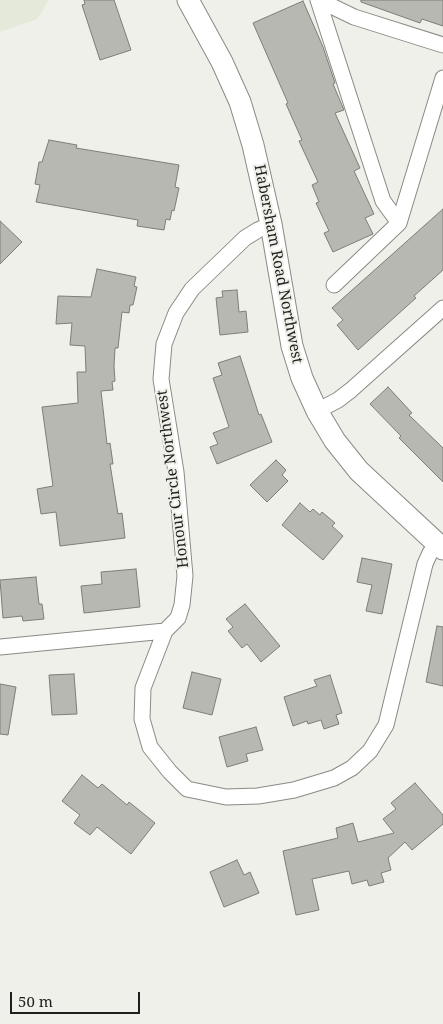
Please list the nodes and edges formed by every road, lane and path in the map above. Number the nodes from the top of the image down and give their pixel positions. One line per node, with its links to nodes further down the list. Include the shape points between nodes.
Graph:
1 (188, 0): 6 (street, Habersham Road Northwest, via 240,102)
2 (318, 0): 3 (street, via 354,18); 5 (street, via 383,201)
3 (443, 45)
4 (443, 78): 5 (street)
5 (399, 223): 7 (street)
6 (271, 224): 9 (street, Habersham Road Northwest, via 292,346); 11 (street, Honour Circle Northwest, via 246,238 192,289 176,313 164,344 162,379 176,472 185,576 178,618)
7 (334, 284)
8 (443, 308): 9 (street, via 351,390)
9 (316, 411): 10 (street, Habersham Road Northwest, via 359,471)
10 (440, 547): 11 (street, Honour Circle Northwest, via 430,553 425,564 386,725 370,751 352,768 334,778 258,796 226,798 187,789 150,747 142,719 144,688)
11 (166, 631): 12 (street)
12 (0, 647)

